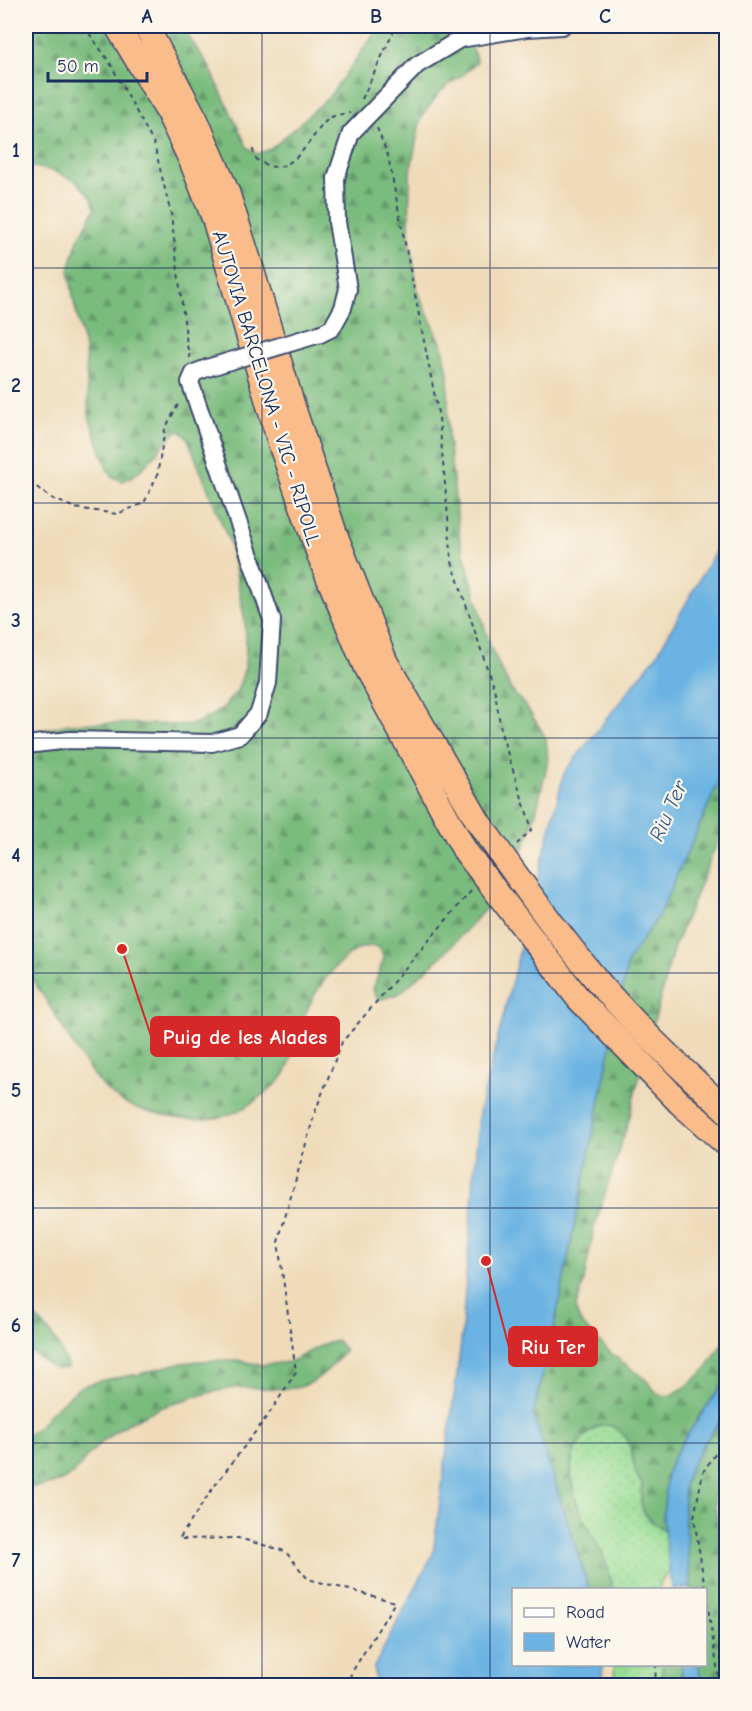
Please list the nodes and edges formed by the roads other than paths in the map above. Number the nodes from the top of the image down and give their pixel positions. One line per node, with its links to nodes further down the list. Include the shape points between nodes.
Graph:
1 (117, 26): 6 (highway, AUTOVIA BARCELONA - VIC - RIPOLL, bridge, via 166,108 214,218 280,443 360,655 465,851 578,998 680,1103)
2 (146, 26): 5 (highway, AUTOVIA BARCELONA - VIC - RIPOLL, bridge, via 196,120 227,192 335,534 385,661 479,823 538,906 653,1041)
3 (562, 26): 4 (street, bridge, via 460,39 417,64 351,133 336,178 337,222 348,289 333,328 197,374 272,620 268,683 259,713 240,735 212,743 70,740)
4 (26, 745)
5 (726, 1110)
6 (726, 1144)

